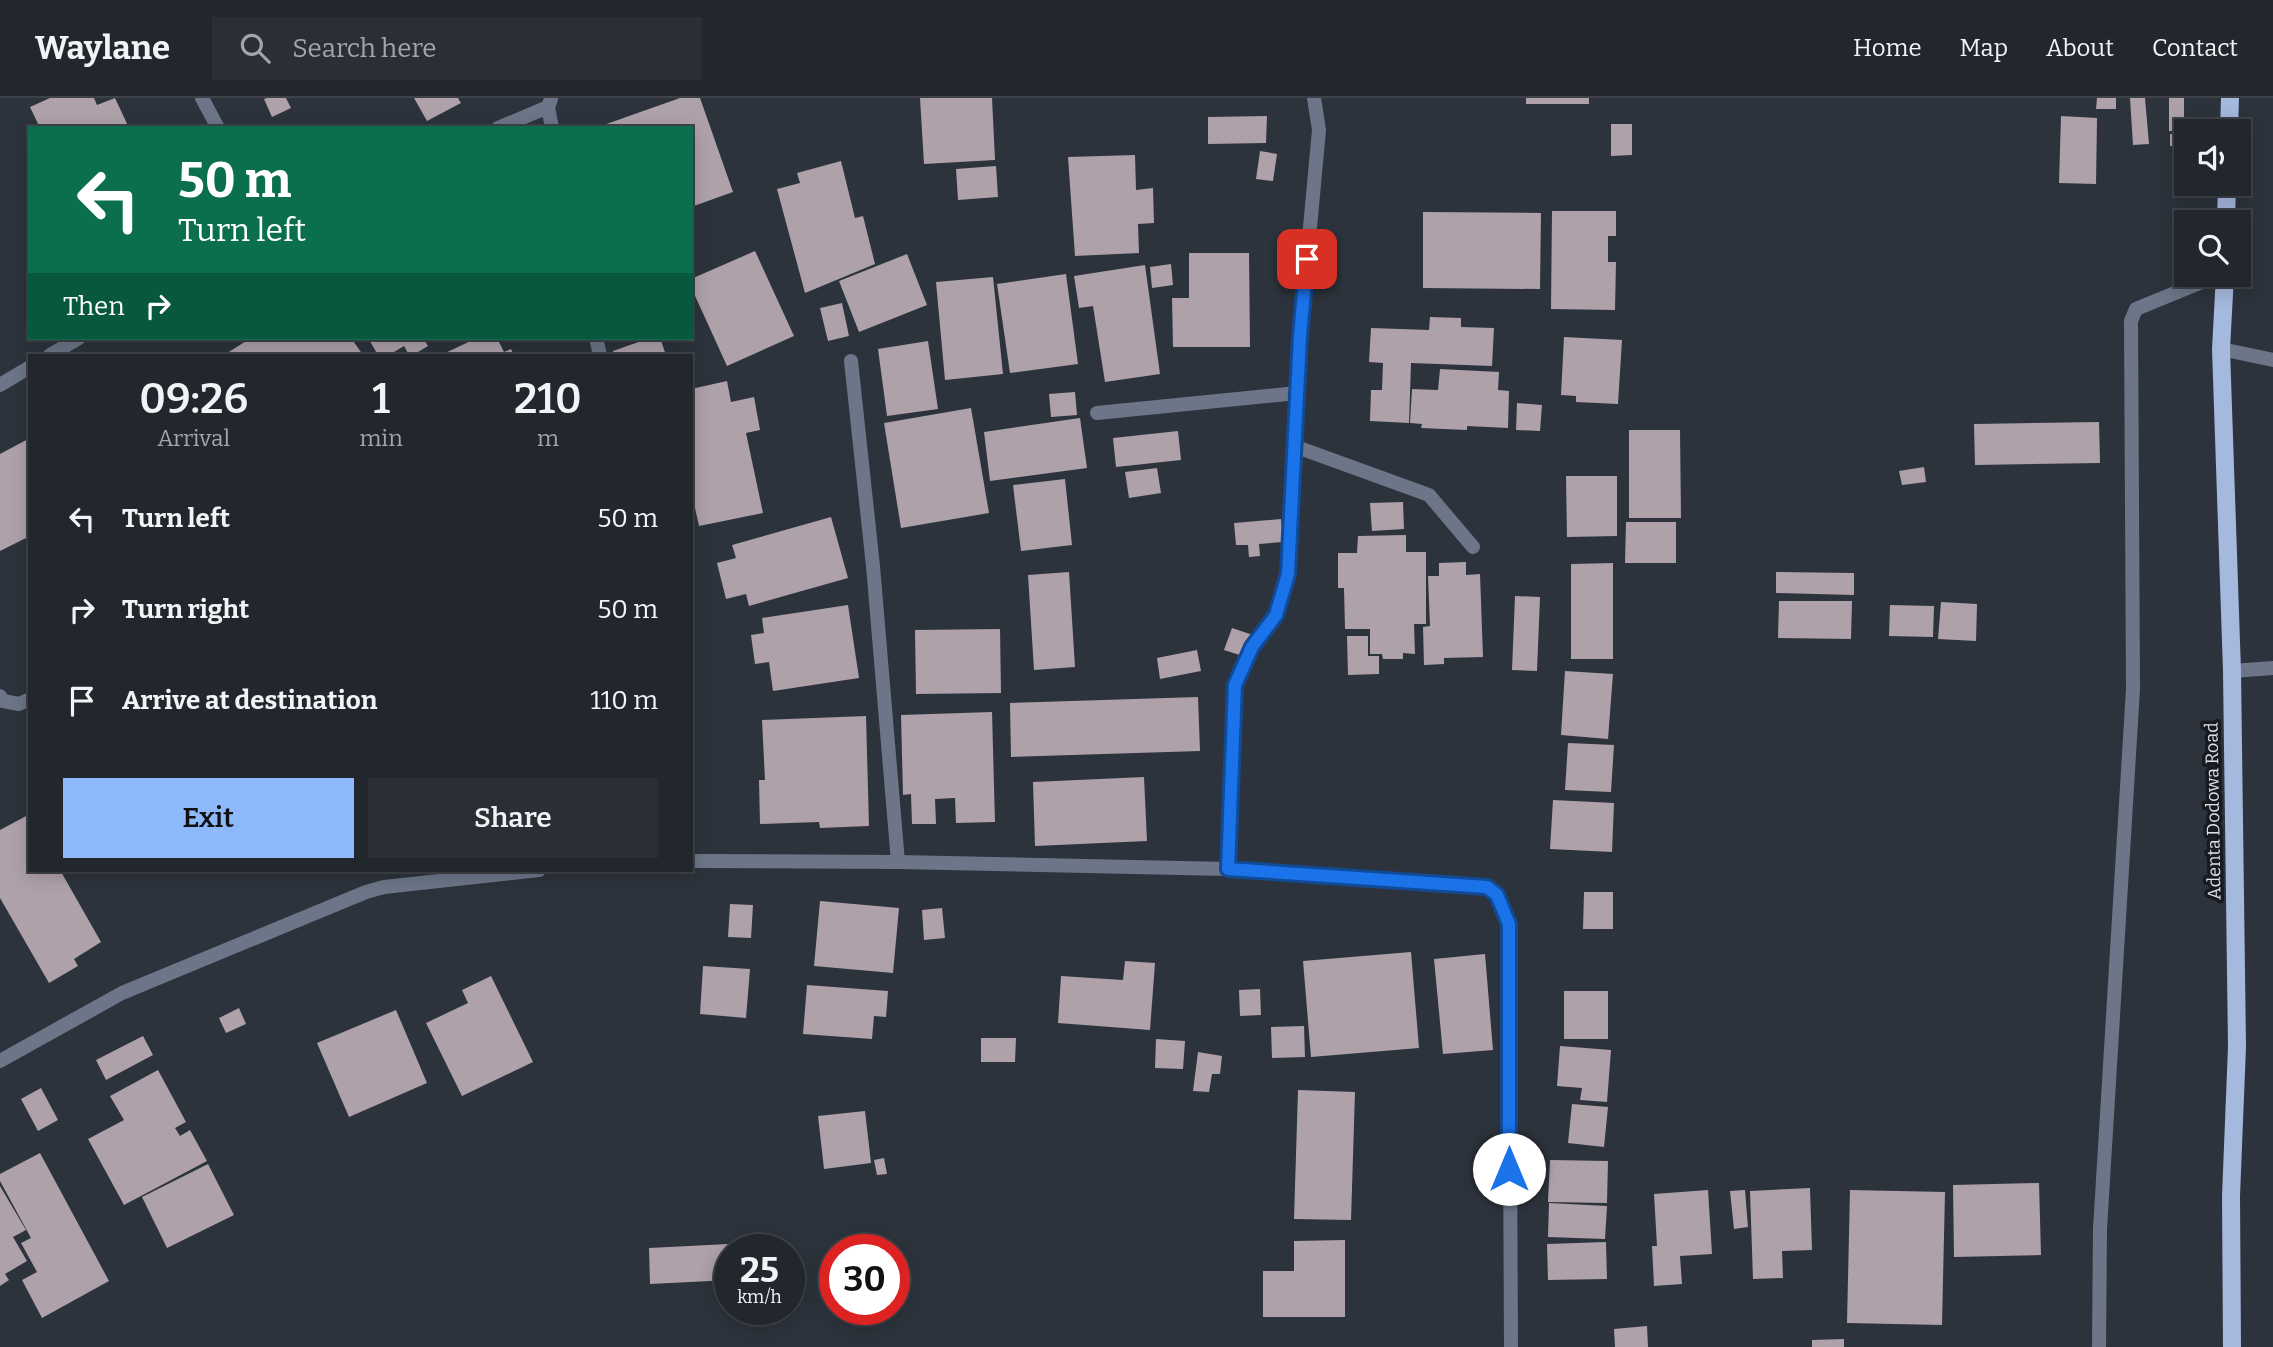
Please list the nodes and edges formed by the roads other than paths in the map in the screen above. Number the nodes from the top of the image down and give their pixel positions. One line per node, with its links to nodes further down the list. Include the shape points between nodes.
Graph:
1 (202, 98): 6 (street)
2 (1314, 98): 18 (street, via 1319,130)
3 (2230, 98): 5 (main road)
4 (550, 102): 7 (street); 8 (street)
5 (2229, 119)
6 (217, 126)
7 (502, 126)
8 (552, 126)
9 (2190, 287): 32 (street, via 2136,309 2131,321 2133,689 2100,1229)
10 (2224, 287): 12 (main road, Adenta Dodowa Road)
11 (76, 340): 13 (street)
12 (2221, 349): 14 (street); 23 (main road, Adenta Dodowa Road)
13 (52, 354)
14 (2273, 360)
15 (851, 361): 27 (street)
16 (28, 368): 17 (street)
17 (0, 385)
18 (1297, 394): 19 (street); 20 (street)
19 (1097, 414)
20 (1294, 446): 21 (street, via 1429,495); 28 (street, via 1288,574 1276,615 1252,647 1235,685)
21 (1473, 547)
22 (2273, 668): 23 (street)
23 (2232, 671): 33 (main road, Adenta Dodowa Road, via 2237,1048 2231,1196)
24 (0, 696): 25 (street, via 19,704)
25 (28, 700)
26 (693, 861): 27 (street)
27 (898, 862): 28 (street)
28 (1228, 869): 31 (street, via 1487,887 1497,895 1509,924)
29 (521, 872): 30 (street, via 366,892 122,993)
30 (0, 1060)
31 (1511, 1347)
32 (2099, 1347)
33 (2232, 1347)

